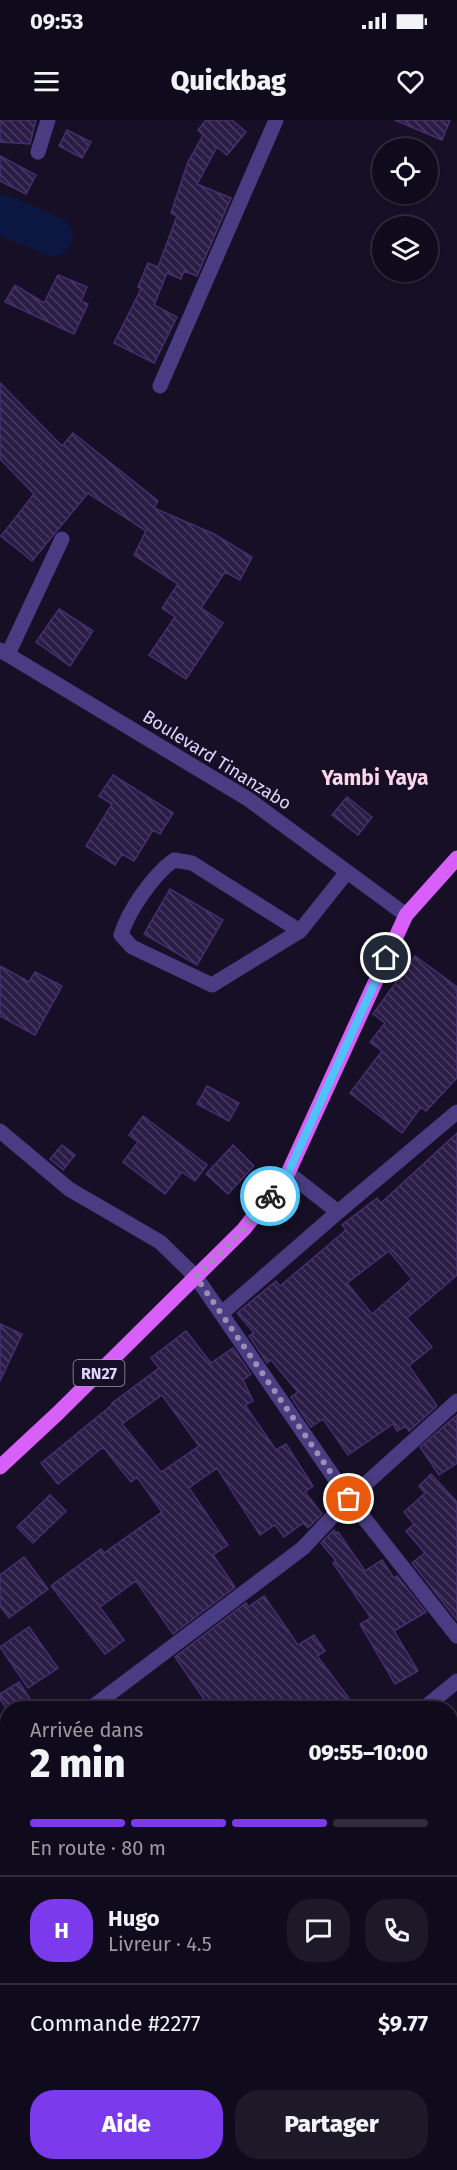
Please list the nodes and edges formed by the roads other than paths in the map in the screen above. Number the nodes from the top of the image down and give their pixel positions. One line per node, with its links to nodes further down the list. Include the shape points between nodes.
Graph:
1 (48, 120): 3 (street)
2 (276, 120): 4 (street)
3 (38, 152)
4 (160, 386)
5 (62, 539): 6 (street)
6 (4, 652): 8 (street, Boulevard Tinanzabo, via 248,798)
7 (457, 858): 9 (main road, RN27)
8 (347, 872): 9 (street, Boulevard Tinanzabo); 10 (street)
9 (406, 915): 13 (main road, RN27)
10 (300, 931): 10 (street, via 212,986 132,947 121,935 125,922 161,869 174,860 192,863)
11 (457, 1112): 14 (street)
12 (0, 1131): 15 (street, via 69,1189 160,1242)
13 (288, 1173): 14 (street); 15 (main road, RN27, via 244,1229)
14 (338, 1212): 16 (street)
15 (196, 1277): 16 (street); 18 (main road, RN27)
16 (222, 1313): 19 (street)
17 (457, 1401): 19 (street)
18 (0, 1467)
19 (349, 1499): 20 (street); 22 (street, via 303,1548)
20 (457, 1636)
21 (457, 1681): 23 (street)
22 (100, 1701)
23 (433, 1701)

